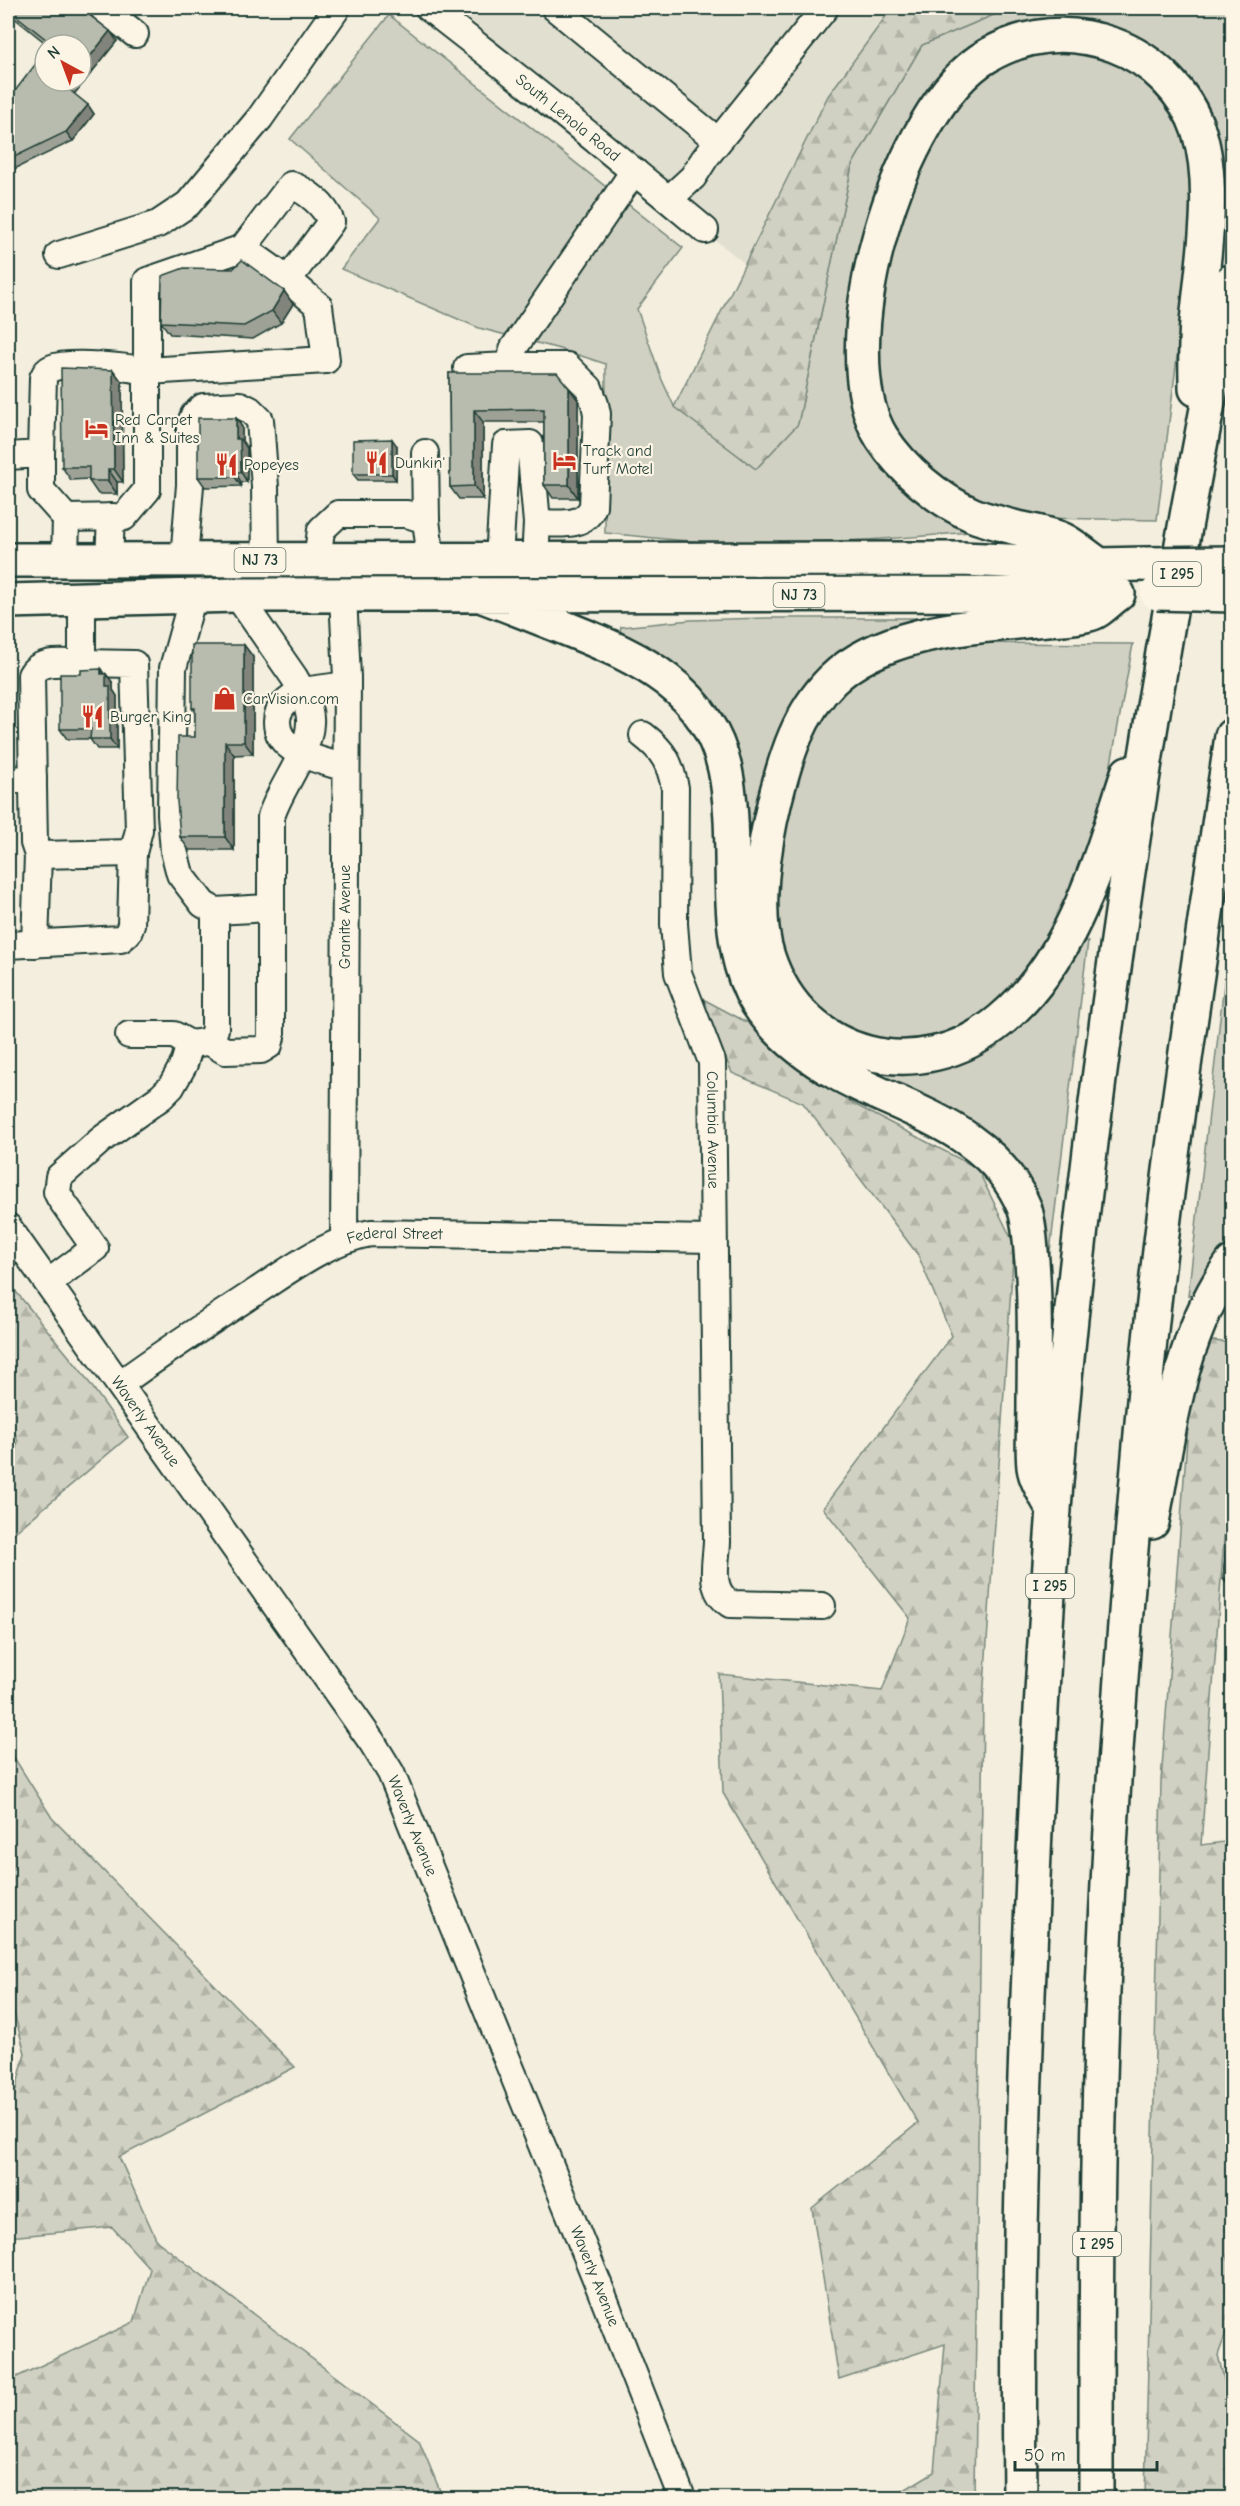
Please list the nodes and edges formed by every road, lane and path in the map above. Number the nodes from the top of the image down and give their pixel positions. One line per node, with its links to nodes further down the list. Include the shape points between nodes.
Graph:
1 (103, 8): 6 (street)
2 (337, 8): 12 (street, via 260,118 188,204 158,224)
3 (429, 8): 8 (street, South Lenola Road)
4 (555, 8): 7 (street)
5 (825, 8): 7 (street)
6 (135, 34)
7 (718, 141): 9 (street, via 693,177)
8 (634, 171): 9 (street, South Lenola Road); 15 (street, via 513,349)
9 (669, 199): 10 (street, South Lenola Road)
10 (705, 230)
11 (243, 248): 13 (street); 13 (street, via 291,185 300,188 327,211 331,222); 17 (street, via 147,281)
12 (59, 255)
13 (288, 280): 17 (street, via 319,306 326,360)
14 (1233, 281): 21 (highway, I 295)
15 (510, 366): 16 (street); 25 (street, via 567,366 589,388 595,404 593,506 586,518 575,522)
16 (467, 368)
17 (147, 371): 19 (street, via 120,366 58,367 45,372); 22 (street, via 147,490 124,516)
18 (425, 453): 24 (street)
19 (41, 454): 20 (street); 23 (street, via 41,490)
20 (8, 456)
21 (1196, 467): 36 (highway, via 1197,328 1207,209 1199,132 1181,98 1159,72 1128,50 1092,37 1056,33 1019,41 985,57 959,80 929,121 896,188 876,249 868,291 862,370 866,394 882,437 904,466 936,494 973,515 1063,540); 47 (highway, I 295)
22 (111, 517): 23 (street); 30 (street)
23 (66, 518): 29 (street)
24 (426, 520): 33 (street); 34 (street, via 407,514 338,514 321,530)
25 (537, 523): 26 (street, via 530,444 506,445); 27 (street)
26 (499, 559): 27 (highway, NJ 73); 33 (highway, NJ 73)
27 (535, 559): 36 (highway, NJ 73, via 961,559)
28 (8, 560): 29 (highway, NJ 73)
29 (65, 560): 30 (highway, NJ 73)
30 (109, 560): 31 (highway, NJ 73)
31 (184, 560): 32 (highway, NJ 73); 32 (street, via 190,425 203,407 240,405 260,420)
32 (266, 560): 34 (highway, NJ 73)
33 (431, 560): 34 (highway, NJ 73)
34 (317, 561)
35 (1233, 563): 37 (highway, NJ 73, bridge)
36 (1100, 565): 37 (highway, NJ 73)
37 (1151, 579): 39 (highway, NJ 73); 41 (highway, NJ 73, bridge)
38 (480, 594): 39 (highway, NJ 73); 43 (highway, NJ 73); 69 (highway, via 614,648 650,666 678,687 717,742 725,771 737,951 748,986 769,1020 799,1049 839,1074 954,1130 1007,1174 1026,1212 1034,1291 1034,1470)
39 (1118, 594): 47 (highway, via 1091,614 964,628 892,645 861,659 834,679 810,706 792,740 778,788 761,897 767,955 782,988 803,1016 846,1046 894,1058 928,1056 960,1047 1001,1020 1048,965 1086,895)
40 (237, 595): 42 (highway, NJ 73); 43 (highway, NJ 73); 49 (street)
41 (1233, 595)
42 (193, 596): 44 (highway, NJ 73); 58 (street, via 173,668 171,814 180,874 203,904)
43 (343, 596): 48 (street, Granite Avenue)
44 (82, 598): 45 (highway, NJ 73); 46 (street)
45 (8, 601)
46 (82, 663): 54 (street, via 43,664 34,669); 55 (street, via 134,664 139,830)
47 (1158, 680): 69 (highway, I 295, via 1110,997 1072,1315)
48 (347, 685): 49 (street); 53 (street, Granite Avenue)
49 (302, 691): 52 (street, via 282,706 277,717 279,737)
50 (643, 735): 65 (street, Columbia Avenue, via 659,747 667,760 675,788 674,924 678,973 712,1062)
51 (1233, 736): 71 (highway, I 295, via 1163,1225)
52 (301, 753): 53 (street); 57 (street, via 276,799 271,817)
53 (346, 768): 64 (street, Granite Avenue)
54 (20, 779): 56 (street)
55 (133, 853): 56 (street); 59 (street, via 132,925 124,936 113,941)
56 (38, 855): 59 (street)
57 (270, 908): 58 (street); 62 (street, via 269,1045 261,1050 225,1051)
58 (215, 911): 62 (street, via 215,1029)
59 (35, 944): 60 (street)
60 (8, 945)
61 (129, 1035): 62 (street, via 174,1035)
62 (200, 1043): 67 (street, via 166,1092 102,1139 59,1177 60,1198 95,1248)
63 (8, 1227): 67 (street, Waverly Avenue)
64 (344, 1239): 65 (street, Federal Street, via 371,1233); 68 (street, Federal Street, via 303,1261)
65 (712, 1239): 70 (street, Columbia Avenue, via 715,1581 720,1597 730,1604)
66 (1233, 1263): 71 (highway, via 1200,1320 1172,1413)
67 (48, 1283): 68 (street, Waverly Avenue)
68 (120, 1384): 72 (street, Waverly Avenue, via 391,1773)
69 (1054, 1512): 73 (highway, I 295, via 1027,2004 1019,2314)
70 (822, 1606)
71 (1119, 1701): 74 (highway, I 295, via 1101,2060)
72 (682, 2499)
73 (1020, 2499)
74 (1096, 2499)

